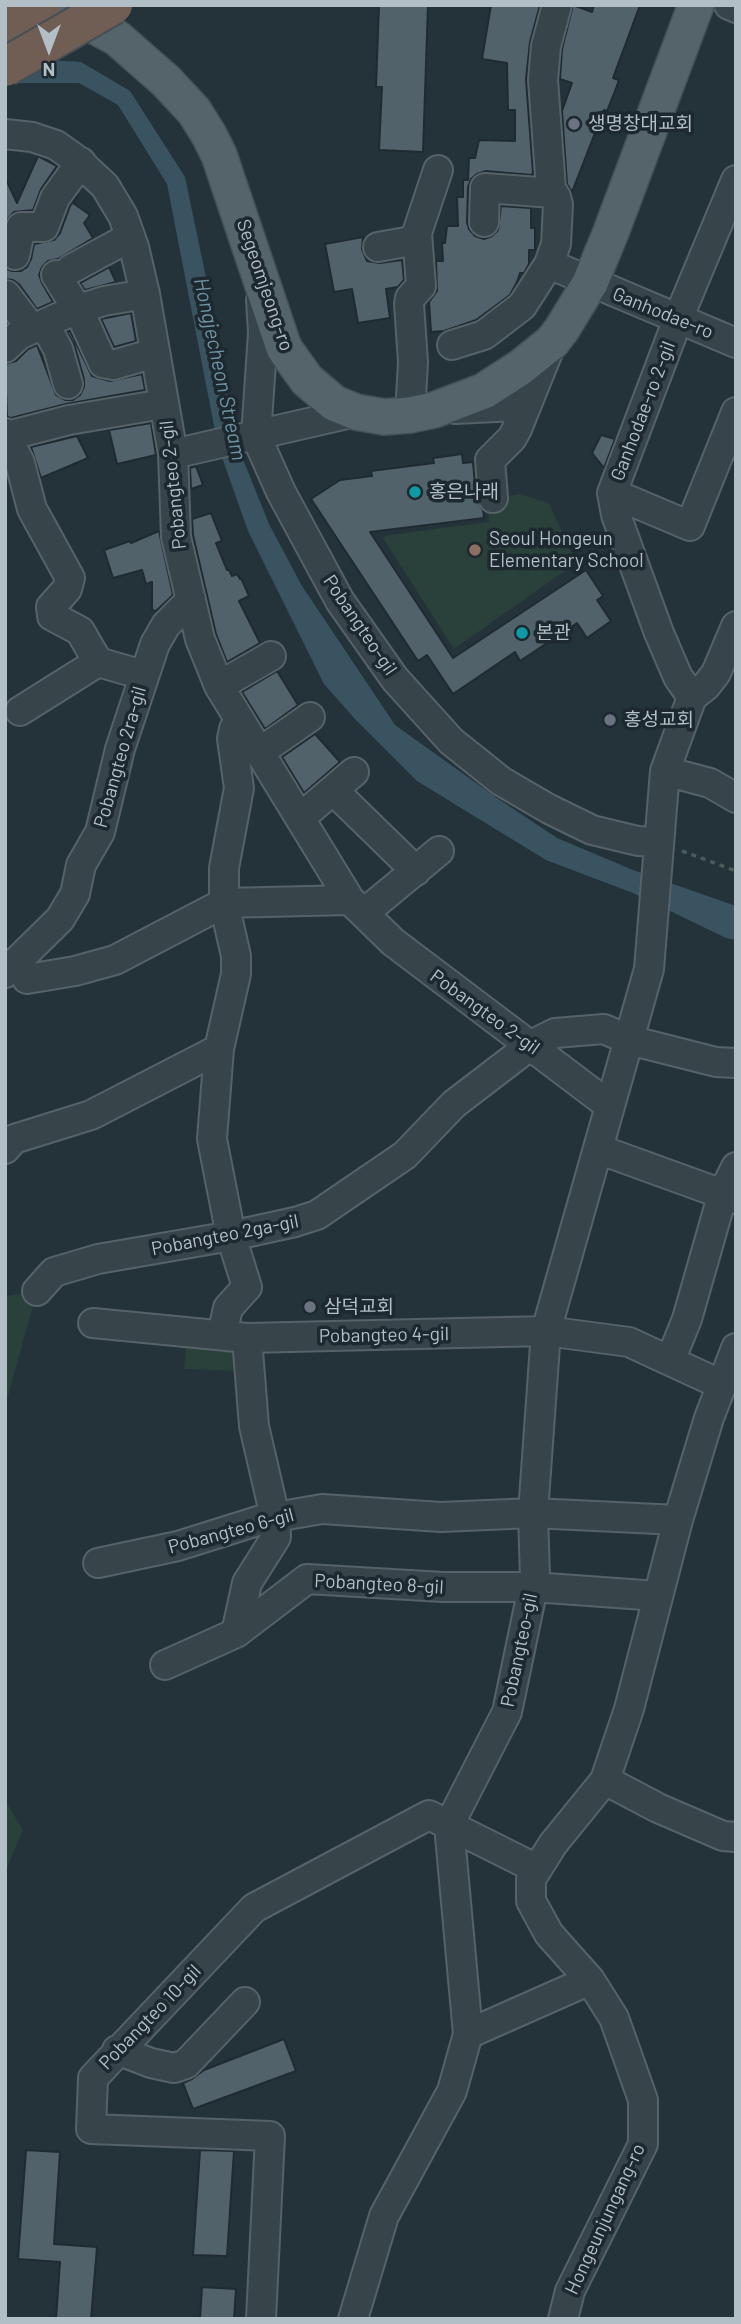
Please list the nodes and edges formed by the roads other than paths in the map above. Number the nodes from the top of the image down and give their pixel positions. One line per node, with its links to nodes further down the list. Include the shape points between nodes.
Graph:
1 (41, 5): 8 (highway)
2 (49, 5): 21 (main road, Segeomjeong-ro, via 117,38 194,111 219,155)
3 (113, 5): 9 (highway, bridge)
4 (557, 5): 14 (street, via 543,80)
5 (696, 5): 22 (main road, Segeomjeong-ro)
6 (729, 5): 7 (street)
7 (736, 8)
8 (5, 25)
9 (5, 67)
10 (5, 134): 11 (street, Pobangteo 2-gil, via 56,145)
11 (80, 162): 16 (street, Pobangteo 2-gil, via 105,186); 19 (street, via 55,198 44,227 21,227)
12 (438, 170): 17 (street)
13 (736, 180): 26 (street, Ganhodae-ro 2-gil)
14 (553, 193): 15 (street, via 485,188); 20 (street, via 557,228)
15 (484, 222)
16 (130, 237): 23 (street, Pobangteo 2-gil); 25 (street, via 64,272)
17 (417, 240): 18 (street); 37 (street, via 422,281 409,304)
18 (378, 247)
19 (15, 255)
20 (549, 264): 22 (street, Ganhodae-ro); 30 (street, via 522,306 484,335)
21 (258, 270): 35 (main road, Segeomjeong-ro, via 284,348 295,366 321,394); 40 (street, Pobangteo-gil, via 263,318)
22 (590, 283): 26 (street, Ganhodae-ro); 28 (main road, Segeomjeong-ro)
23 (145, 294): 25 (street); 32 (street, Pobangteo 2-gil)
24 (6, 295): 27 (street)
25 (78, 310): 27 (street); 32 (street, via 105,364)
26 (678, 319): 29 (street, Ganhodae-ro); 42 (street, Ganhodae-ro 2-gil)
27 (38, 327): 31 (street, via 15,337); 33 (street, via 58,349)
28 (552, 342): 37 (main road, Segeomjeong-ro, via 484,391); 38 (street)
29 (736, 344)
30 (452, 345)
31 (5, 348)
32 (155, 353): 34 (street, Pobangteo 2-gil)
33 (68, 384)
34 (163, 404): 39 (street, Pobangteo 2-gil); 41 (street, Pobangteo 2-gil)
35 (356, 412): 37 (main road, Segeomjeong-ro, via 384,417); 40 (street)
36 (736, 412): 42 (street, via 690,526)
37 (422, 413): 38 (street, via 511,405 519,409)
38 (517, 429): 43 (street, via 490,460)
39 (6, 434): 47 (street, via 20,463 32,509 70,578 51,613 80,631)
40 (254, 437): 41 (street); 59 (street, Pobangteo-gil, via 340,601 395,679 451,741 501,781 549,809 592,830 638,841)
41 (183, 452): 44 (street, Pobangteo 2-gil, via 176,537)
42 (612, 494): 50 (street, Ganhodae-ro 2-gil, via 615,514 659,633)
43 (493, 498)
44 (191, 600): 48 (street, Pobangteo 2ra-gil, via 166,625); 49 (street, Pobangteo 2-gil)
45 (736, 626): 50 (street, via 716,673)
46 (271, 656): 49 (street)
47 (98, 662): 48 (street, Pobangteo 2ra-gil); 51 (street)
48 (143, 675): 63 (street, Pobangteo 2ra-gil, via 100,832 81,865 75,894)
49 (219, 687): 53 (street, Pobangteo 2-gil)
50 (692, 697): 55 (street)
51 (20, 711)
52 (310, 717): 54 (street)
53 (240, 720): 54 (street, Pobangteo 2-gil); 61 (street, via 232,739 239,788 224,868)
54 (260, 752): 57 (street, Pobangteo 2-gil)
55 (665, 771): 56 (street, via 710,783); 59 (street)
56 (736, 798)
57 (300, 818): 60 (street, via 344,781); 62 (street, Pobangteo 2-gil)
58 (439, 851): 60 (street)
59 (657, 851): 64 (street, Pobangteo-gil, via 649,969)
60 (416, 871): 62 (street)
61 (224, 903): 62 (street); 63 (street, via 115,960 75,971); 66 (street, via 236,974)
62 (357, 907): 65 (street, Pobangteo 2-gil, via 430,972)
63 (16, 976)
64 (629, 1040): 65 (street, via 604,1029 555,1033); 67 (street); 68 (street, Pobangteo-gil)
65 (531, 1045): 68 (street, Pobangteo 2-gil); 73 (street, Pobangteo 2ga-gil, via 454,1104 405,1155 336,1204 295,1223)
66 (219, 1049): 69 (street, via 92,1115 14,1139); 73 (street, via 212,1139)
67 (736, 1063)
68 (610, 1105): 70 (street, Pobangteo-gil)
69 (5, 1149)
70 (598, 1149): 72 (street); 76 (street, Pobangteo-gil)
71 (736, 1167): 72 (street)
72 (729, 1196): 79 (street)
73 (231, 1236): 74 (street, Pobangteo 2ga-gil, via 98,1259 54,1272); 77 (street, via 247,1287 228,1308)
74 (37, 1291)
75 (93, 1322): 77 (street, Pobangteo 4-gil)
76 (546, 1331): 77 (street, Pobangteo 4-gil); 79 (street, via 629,1342); 81 (street, Pobangteo-gil)
77 (235, 1336): 82 (street)
78 (736, 1348): 80 (street, Hongeunjungang-ro)
79 (670, 1361): 80 (street)
80 (722, 1385): 83 (street, Hongeunjungang-ro)
81 (533, 1513): 82 (street, Pobangteo 6-gil, via 441,1517 322,1508); 83 (street); 85 (street, Pobangteo-gil)
82 (275, 1517): 84 (street, Pobangteo 6-gil, via 178,1546); 87 (street, via 276,1537 247,1583)
83 (678, 1520): 86 (street, Hongeunjungang-ro)
84 (98, 1563)
85 (533, 1587): 86 (street); 87 (street, Pobangteo 8-gil, via 307,1579); 90 (street, Pobangteo-gil, via 507,1712)
86 (658, 1596): 89 (street, Hongeunjungang-ro)
87 (236, 1633): 88 (street, Pobangteo 8-gil)
88 (165, 1665)
89 (605, 1780): 91 (street, via 690,1822); 92 (street, Hongeunjungang-ro)
90 (449, 1825): 92 (street); 95 (street); 96 (street, Pobangteo 10-gil, via 429,1815 254,1908)
91 (736, 1838)
92 (537, 1869): 93 (street, Hongeunjungang-ro, via 531,1879 531,1901 550,1934)
93 (590, 1980): 95 (street); 99 (street, Hongeunjungang-ro, via 614,2018 643,2101 643,2144 570,2291)
94 (245, 2002): 96 (street, via 186,2064 174,2068)
95 (468, 2034): 98 (street, via 452,2091 384,2216)
96 (117, 2050): 97 (street, Pobangteo 10-gil, via 93,2078 92,2129 271,2136)
97 (261, 2319)
98 (353, 2319)
99 (564, 2319)

